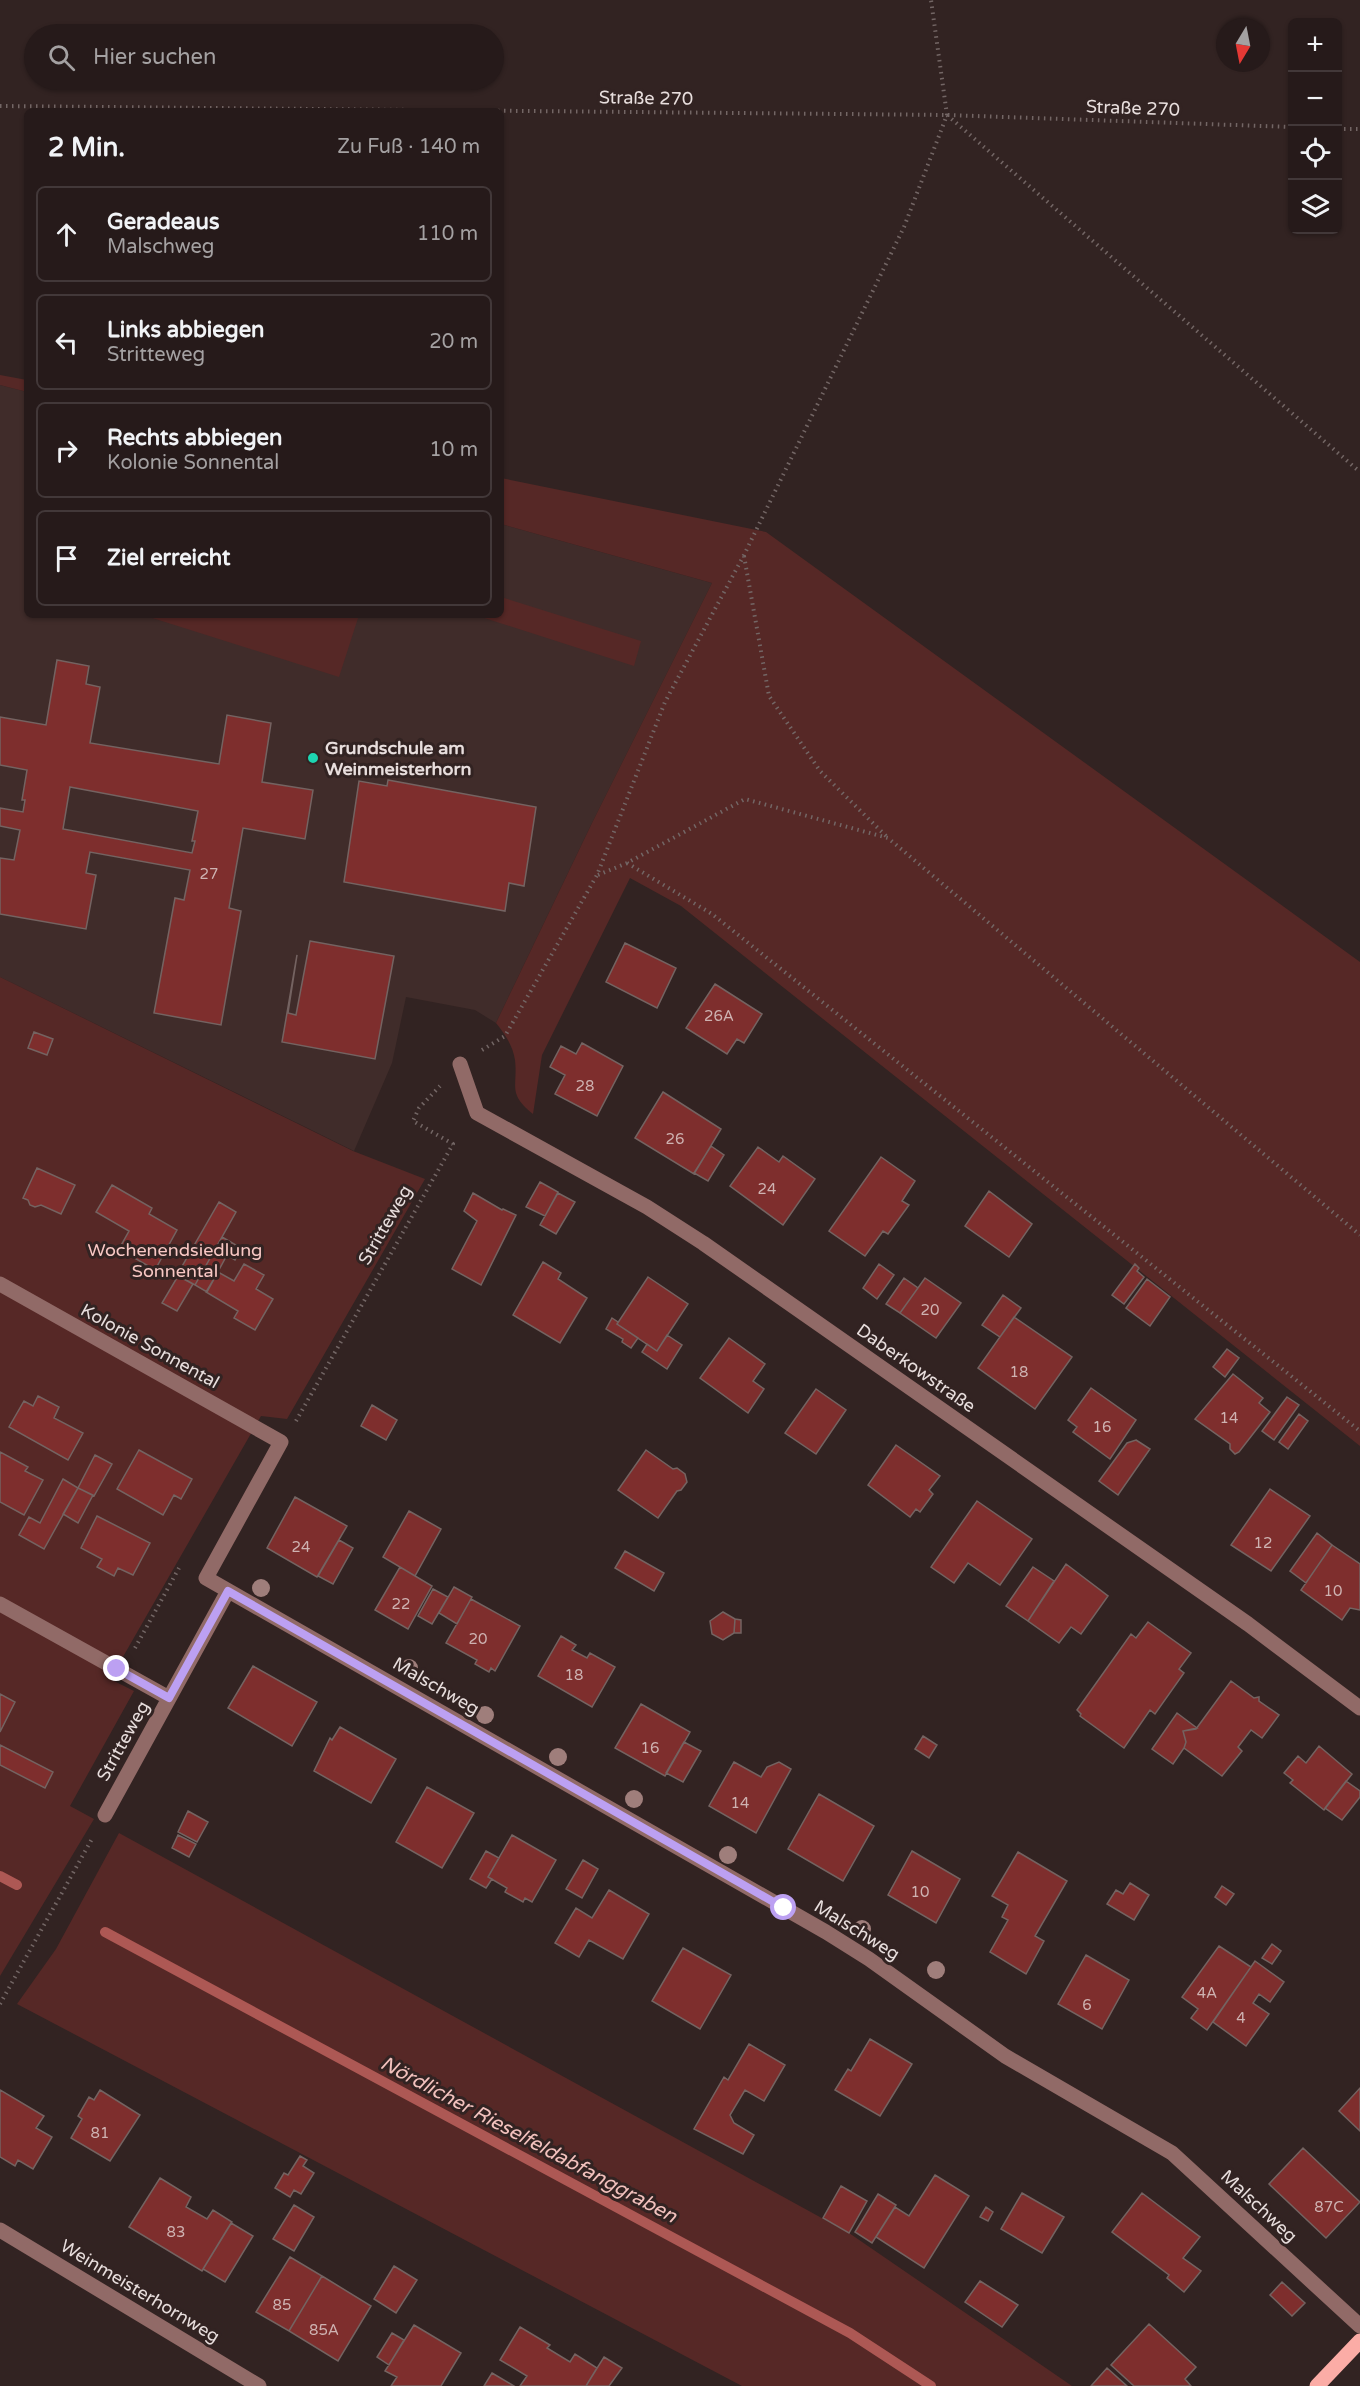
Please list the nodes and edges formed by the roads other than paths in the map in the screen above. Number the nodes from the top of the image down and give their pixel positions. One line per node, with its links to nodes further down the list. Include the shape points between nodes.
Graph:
1 (460, 1064): 6 (street, Daberkowstraße, via 477,1113 703,1243 1248,1624)
2 (0, 1284): 3 (street, Kolonie Sonnental, via 280,1442 206,1578)
3 (228, 1591): 5 (street, Stritteweg); 9 (street, Malschweg, via 826,1932 1005,2056 1172,2152)
4 (0, 1604): 5 (street)
5 (169, 1698): 7 (street, Stritteweg)
6 (1360, 1708)
7 (105, 1815)
8 (0, 2230): 11 (street, Weinmeisterhornweg)
9 (1360, 2326)
10 (1360, 2341): 12 (main road)
11 (259, 2386)
12 (1317, 2386)

